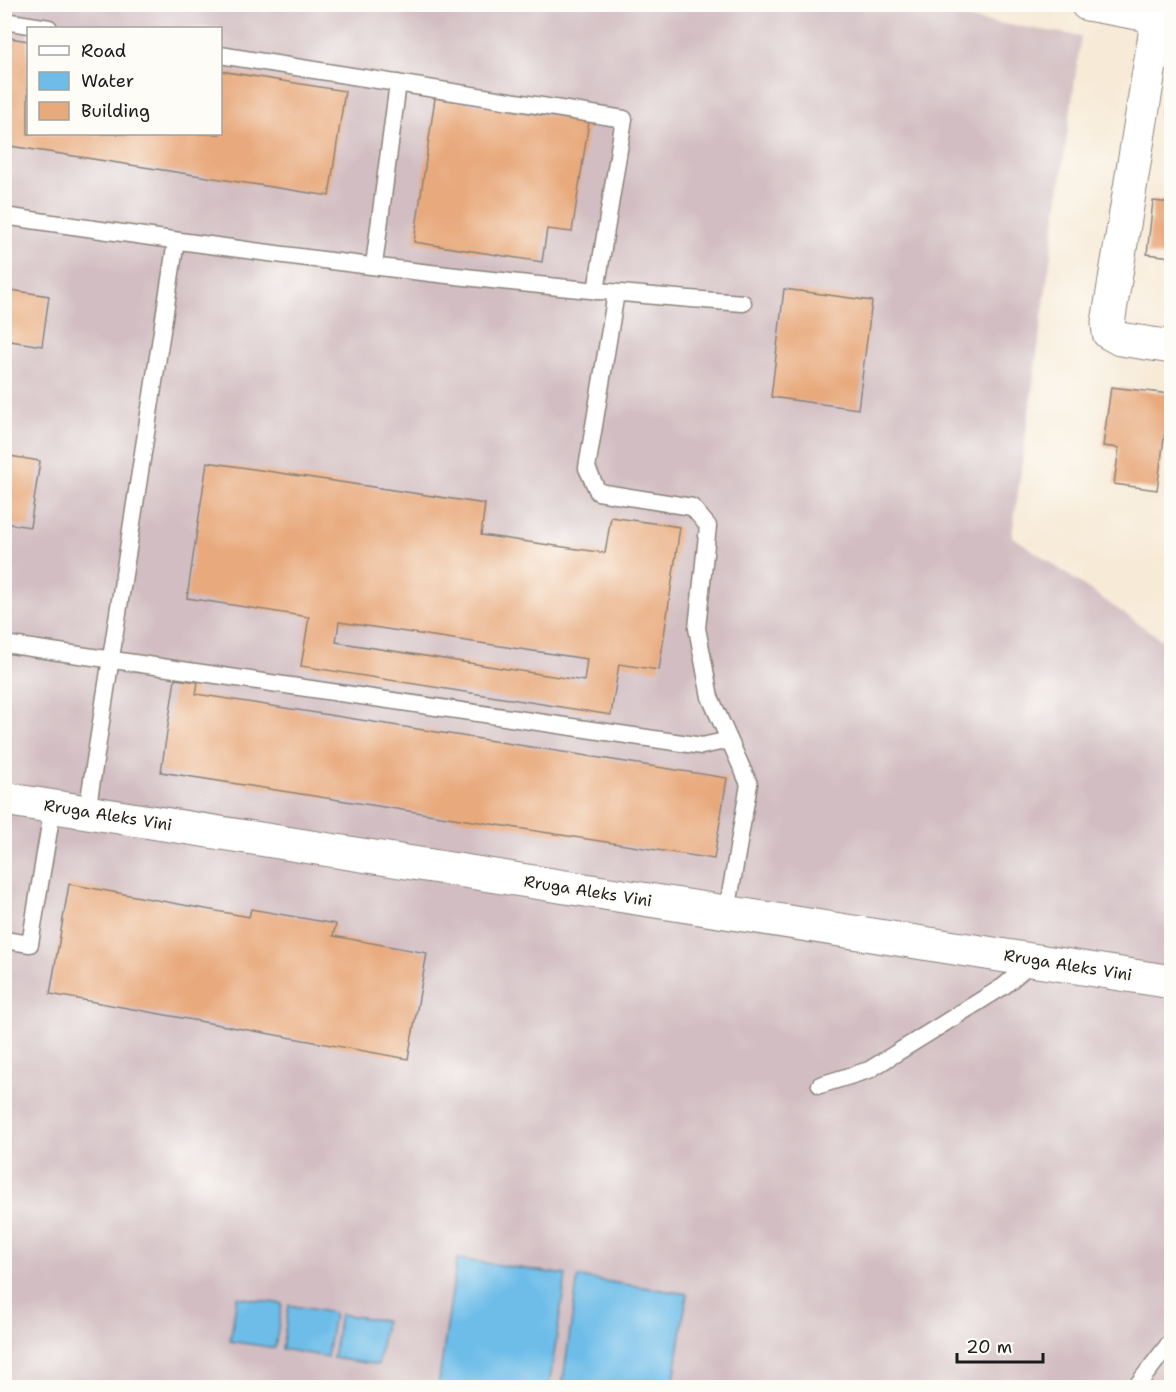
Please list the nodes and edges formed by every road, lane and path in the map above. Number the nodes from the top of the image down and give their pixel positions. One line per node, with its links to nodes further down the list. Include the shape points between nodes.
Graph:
1 (1087, 4): 2 (street)
2 (1165, 18): 13 (street, via 1108,323 1109,333 1120,339)
3 (4, 21): 4 (lane)
4 (43, 27)
5 (222, 55): 6 (lane)
6 (398, 83): 9 (lane); 10 (lane, via 624,119)
7 (4, 216): 8 (lane)
8 (176, 241): 9 (lane); 15 (lane)
9 (374, 265): 10 (lane)
10 (596, 291): 11 (lane)
11 (616, 293): 12 (lane); 16 (lane, via 587,468 597,492 692,507 708,526 697,628 710,697)
12 (743, 303)
13 (1172, 346)
14 (4, 644): 15 (lane)
15 (111, 660): 16 (lane, via 702,746); 19 (lane)
16 (729, 740): 20 (lane, via 749,784)
17 (4, 799): 18 (street, Rruga Aleks Vini)
18 (52, 806): 19 (street, Rruga Aleks Vini); 21 (lane, via 30,944)
19 (87, 812): 20 (street, Rruga Aleks Vini)
20 (727, 912): 22 (street, Rruga Aleks Vini)
21 (4, 940)
22 (1035, 960): 23 (street, Rruga Aleks Vini); 24 (lane, via 1004,986 869,1070)
23 (1172, 982)
24 (820, 1085)
25 (1172, 1340): 26 (lane)
26 (1135, 1388)

